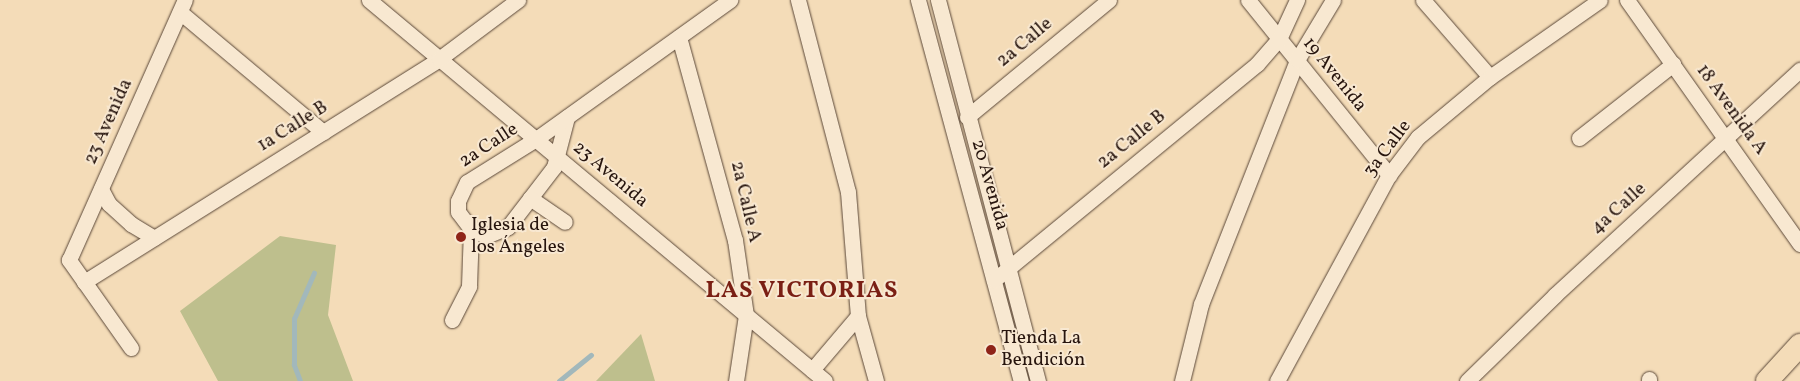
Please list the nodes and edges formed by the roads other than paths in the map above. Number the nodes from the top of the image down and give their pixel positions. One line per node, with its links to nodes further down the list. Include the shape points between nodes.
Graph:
1 (369, 0): 17 (street, 23 Avenida)
2 (518, 0): 17 (street, 1a Calle B)
3 (730, 0): 15 (street, 2a Calle)
4 (798, 0): 40 (street, via 848,192)
5 (918, 0): 37 (street, 20 Avenida)
6 (938, 0): 23 (street, 20 Avenida)
7 (1109, 0): 23 (street, 2a Calle)
8 (1248, 0): 16 (street, 19 Avenida)
9 (1297, 0): 16 (street, 2a Calle B)
10 (1333, 0): 18 (street)
11 (1423, 0): 21 (street)
12 (1600, 0): 21 (street, 3a Calle)
13 (1627, 0): 19 (street, 18 Avenida A)
14 (183, 6): 24 (street); 30 (street, 23 Avenida)
15 (679, 37): 22 (street, 2a Calle); 39 (street, 2a Calle A, via 728,206)
16 (1280, 39): 18 (street, 19 Avenida); 36 (street, 2a Calle B, via 1257,64)
17 (440, 59): 24 (street, 1a Calle B); 27 (street, 23 Avenida)
18 (1297, 60): 29 (street, 19 Avenida); 50 (street, via 1202,304)
19 (1673, 64): 25 (street); 26 (street, 18 Avenida A)
20 (1800, 70): 26 (street, 4a Calle)
21 (1490, 78): 29 (street, 3a Calle, via 1418,137)
22 (567, 117): 27 (street, 2a Calle); 28 (street)
23 (967, 118): 36 (street, 20 Avenida)
24 (323, 132): 34 (street, 1a Calle B)
25 (1579, 138)
26 (1727, 138): 35 (street, 18 Avenida A); 52 (street, 4a Calle, via 1555,295)
27 (536, 140): 28 (street, 23 Avenida); 33 (street, 2a Calle, via 467,182 458,201 458,212)
28 (558, 158): 31 (street); 39 (street, 23 Avenida)
29 (1389, 175): 51 (street, 3a Calle)
30 (101, 189): 34 (street, via 109,204 131,224); 38 (street, 23 Avenida, via 69,260)
31 (530, 198): 32 (street); 33 (street, via 501,232 486,236)
32 (565, 222)
33 (471, 229): 41 (street, via 469,286)
34 (154, 238): 38 (street, 1a Calle B)
35 (1800, 244)
36 (1007, 269): 37 (street, 2a Calle B); 49 (street, 20 Avenida)
37 (994, 280): 48 (street, 20 Avenida)
38 (84, 282): 43 (street)
39 (746, 315): 44 (street, 23 Avenida); 45 (street, 2a Calle A)
40 (858, 316): 44 (street); 47 (street)
41 (452, 320)
42 (1800, 345): 53 (highway)
43 (131, 348)
44 (812, 370): 46 (street, 23 Avenida)
45 (736, 381)
46 (825, 381)
47 (876, 381)
48 (1021, 381)
49 (1038, 381)
50 (1182, 381)
51 (1277, 381)
52 (1467, 381)
53 (1767, 381)

